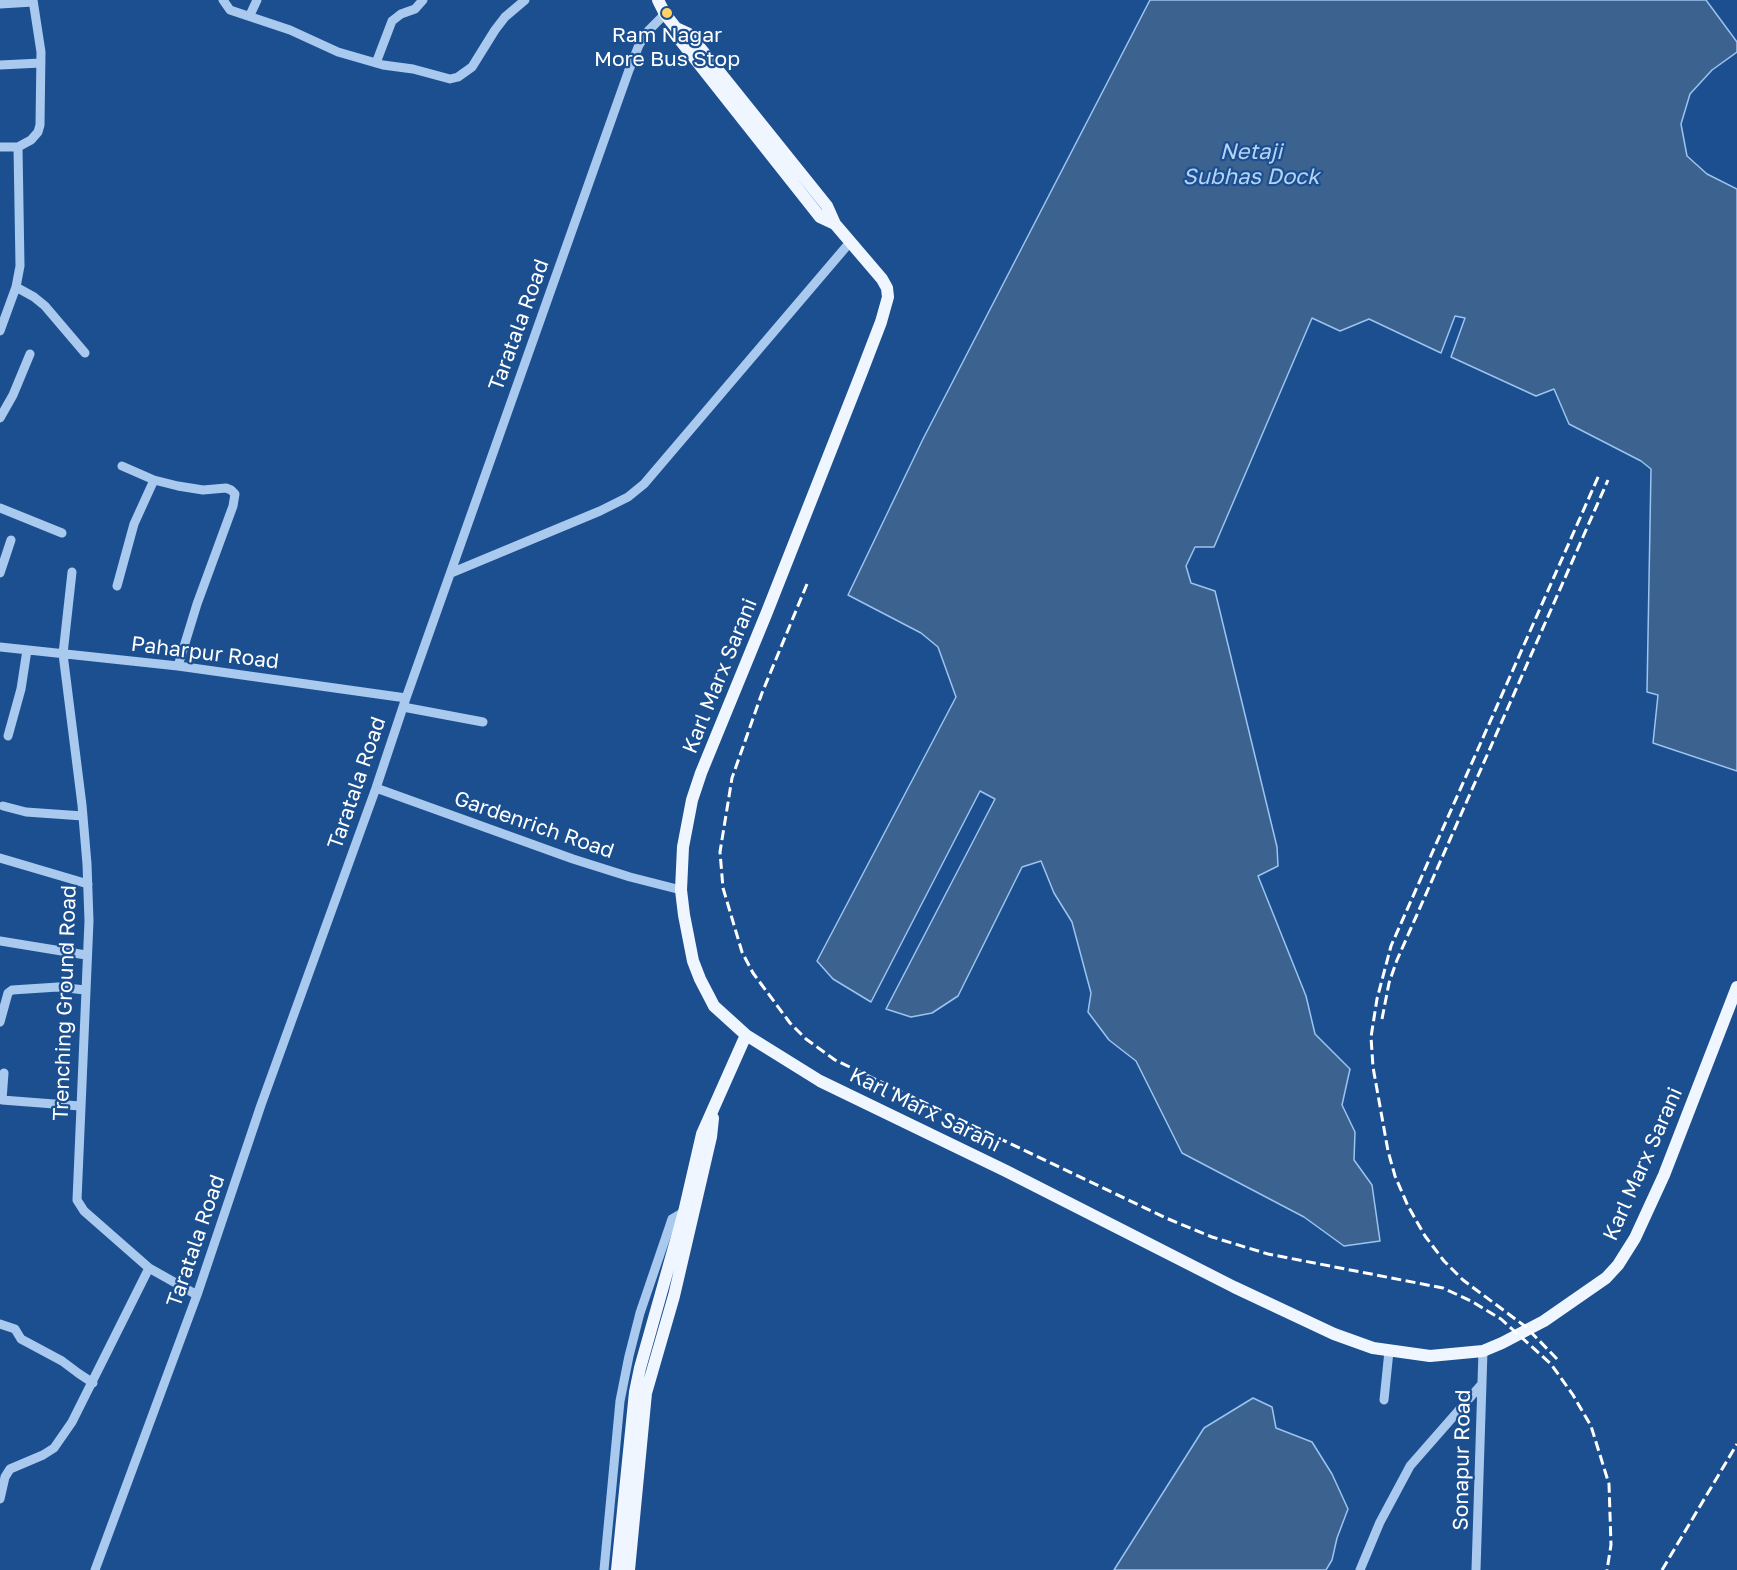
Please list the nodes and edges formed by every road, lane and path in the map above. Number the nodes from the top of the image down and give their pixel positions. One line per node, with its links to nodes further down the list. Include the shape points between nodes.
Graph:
1 (223, 0): 9 (street, via 230,10)
2 (257, 0): 9 (street)
3 (423, 0): 11 (street, via 392,21)
4 (525, 0): 11 (street, via 505,17 472,67 458,77 450,79)
5 (658, 0): 8 (main road, Karl Marx Sarani)
6 (33, 1): 7 (street); 10 (street)
7 (0, 4)
8 (665, 14): 15 (main road, Karl Marx Sarani, via 680,40 820,217 835,224); 28 (street, Taratala Road, via 648,31 629,70)
9 (250, 15): 11 (street, via 338,52)
10 (41, 63): 12 (street); 14 (street, via 40,125 31,140)
11 (376, 63)
12 (0, 65)
13 (0, 147): 14 (street)
14 (18, 147): 16 (street, via 20,266)
15 (851, 241): 28 (street, via 636,491 600,511); 42 (main road, Karl Marx Sarani, via 882,279 888,297 701,773 686,827)
16 (16, 287): 17 (street); 18 (street, via 45,306)
17 (0, 332)
18 (85, 353)
19 (30, 354): 20 (street)
20 (0, 418)
21 (122, 466): 22 (street)
22 (154, 480): 29 (street, via 134,524); 33 (street, via 202,490 226,488 235,498)
23 (0, 508): 24 (street)
24 (62, 533)
25 (11, 540): 27 (street)
26 (72, 572): 32 (street, Trenching Ground Road)
27 (0, 573)
28 (451, 573): 34 (street, Taratala Road)
29 (117, 586)
30 (0, 647): 31 (street, Paharpur Road)
31 (27, 650): 32 (street, Paharpur Road); 36 (street)
32 (63, 654): 33 (street, Paharpur Road); 39 (street, Trenching Ground Road)
33 (178, 666): 34 (street, Paharpur Road)
34 (404, 703): 35 (street, Paharpur Road); 37 (street, Taratala Road)
35 (483, 722)
36 (8, 736)
37 (376, 788): 42 (street, Gardenrich Road, via 573,859); 53 (street, Taratala Road)
38 (3, 806): 39 (street, via 26,812)
39 (83, 816): 41 (street, Trenching Ground Road)
40 (0, 858): 41 (street)
41 (88, 884): 44 (street, Trenching Ground Road)
42 (681, 890): 48 (main road, Karl Marx Sarani, via 693,961 700,979 714,1006)
43 (0, 941): 44 (street)
44 (86, 955): 46 (street, Trenching Ground Road)
45 (1737, 987): 56 (main road, Karl Marx Sarani, via 1664,1175 1618,1265 1544,1322)
46 (85, 990): 47 (street, via 47,987 9,991); 50 (street, Trenching Ground Road)
47 (0, 1022)
48 (746, 1035): 51 (main road, via 713,1112 711,1137); 55 (main road, Karl Marx Sarani, via 820,1081 1234,1287 1334,1334)
49 (4, 1073): 50 (street, via 2,1100)
50 (80, 1106): 52 (street, Trenching Ground Road, via 77,1200 84,1211)
51 (688, 1214): 63 (street, via 672,1219 629,1356 620,1401); 64 (main road, via 661,1292 635,1392); 65 (main road, via 674,1296 646,1393)
52 (149, 1268): 53 (street, Trenching Ground Road); 57 (street)
53 (197, 1295): 62 (street, Taratala Road)
54 (0, 1324): 57 (street, via 15,1329 21,1339 62,1360)
55 (1389, 1351): 56 (main road, Karl Marx Sarani, via 1430,1356); 59 (street)
56 (1483, 1351): 58 (street, Sonapur Road)
57 (93, 1383): 60 (street, via 54,1448)
58 (1481, 1385): 66 (street, via 1410,1466); 67 (street, Sonapur Road)
59 (1384, 1400)
60 (2, 1476): 61 (street)
61 (0, 1499)
62 (95, 1570)
63 (604, 1570)
64 (617, 1570)
65 (628, 1570)
66 (1360, 1570)
67 (1476, 1570)

